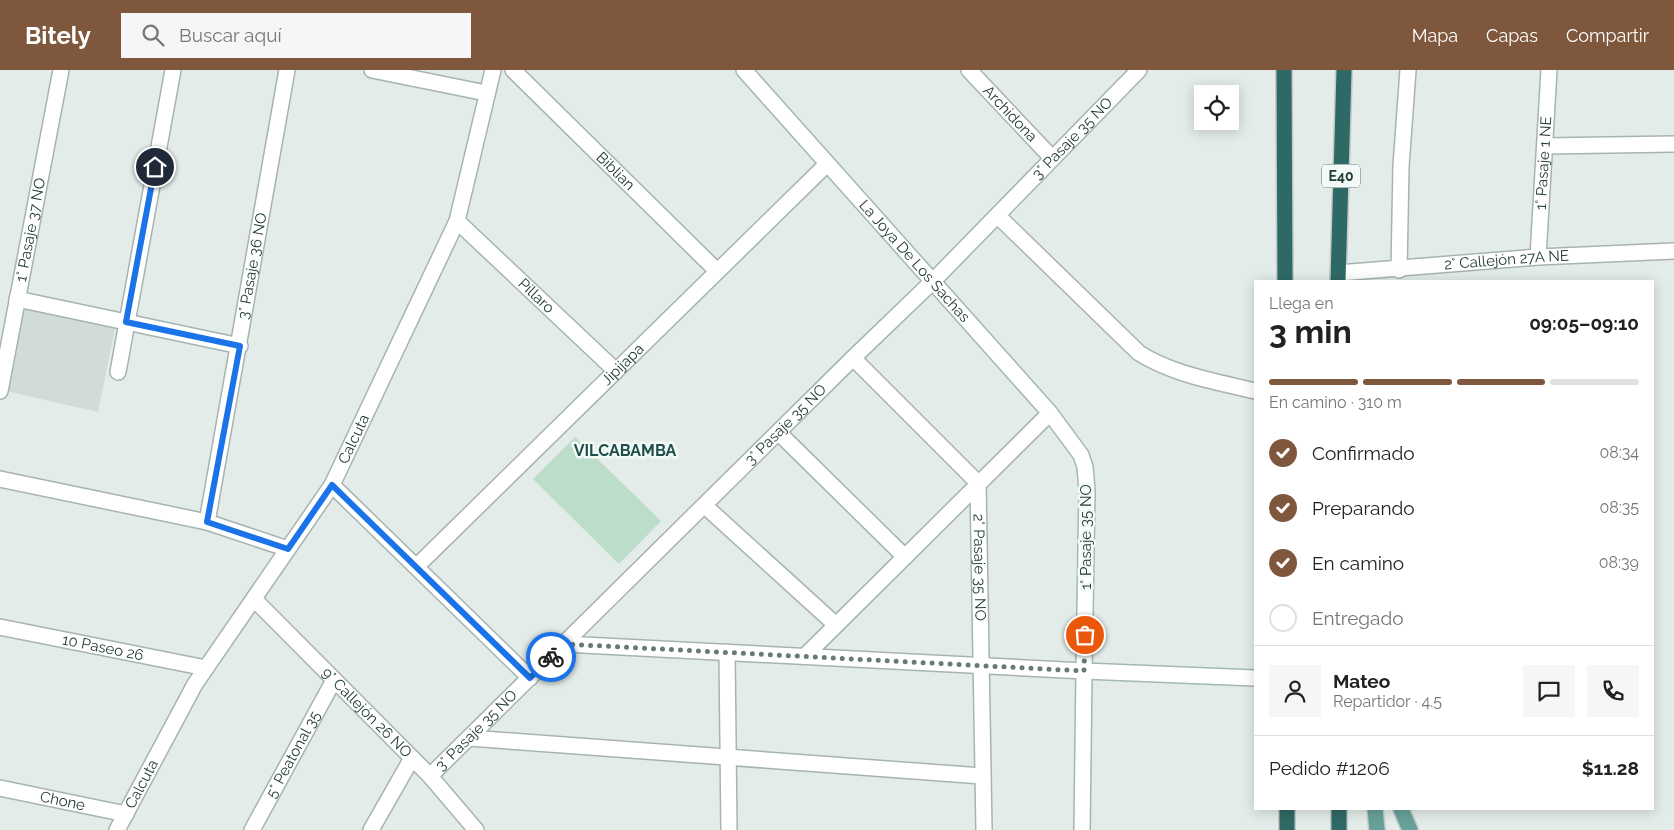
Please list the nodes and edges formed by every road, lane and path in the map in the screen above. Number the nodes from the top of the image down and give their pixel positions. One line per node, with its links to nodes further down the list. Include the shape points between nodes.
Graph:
1 (61, 70): 28 (street, 1° Pasaje 37 NO)
2 (173, 70): 29 (street)
3 (287, 70): 31 (street, 3° Pasaje 36 NO)
4 (372, 70): 14 (street)
5 (493, 70): 14 (street, Calcuta)
6 (513, 70): 24 (street, Biblian)
7 (744, 70): 18 (street, La Joya De Los Sachas)
8 (969, 70): 17 (street, Archidona)
9 (1139, 70): 17 (street, 3° Pasaje 35 NO)
10 (1284, 70): 26 (highway)
11 (1344, 70): 25 (highway, E40)
12 (1408, 70): 23 (street)
13 (1549, 70): 16 (street, 1° Pasaje 1 NE)
14 (486, 94): 20 (street, Calcuta)
15 (1674, 144): 16 (street)
16 (1545, 146): 22 (street, 1° Pasaje 1 NE)
17 (1052, 158): 19 (street, 3° Pasaje 35 NO)
18 (827, 164): 24 (street, Jipijapa); 27 (street, La Joya De Los Sachas)
19 (998, 216): 27 (street, 3° Pasaje 35 NO); 36 (street, via 1138,353 1180,373)
20 (457, 221): 33 (street, Píllaro); 42 (street, Calcuta)
21 (1674, 251): 22 (street, 2° Callejón 27A NE)
22 (1538, 257): 23 (street, 2° Callejón 27A NE)
23 (1398, 270): 25 (street, 2° Callejón 27A NE)
24 (717, 271): 33 (street, Jipijapa)
25 (1338, 277)
26 (1285, 280)
27 (932, 282): 32 (street, 3° Pasaje 35 NO); 37 (street, La Joya De Los Sachas)
28 (17, 299): 29 (street); 30 (street, 1° Pasaje 37 NO)
29 (126, 322): 31 (street); 34 (street)
30 (6, 331): 35 (street, 1° Pasaje 37 NO)
31 (240, 346): 44 (street, 3° Pasaje 36 NO)
32 (853, 358): 38 (street, 3° Pasaje 35 NO); 41 (street)
33 (616, 371): 47 (street, Jipijapa)
34 (118, 372)
35 (0, 391)
36 (1254, 391)
37 (1050, 413): 39 (street, La Joya De Los Sachas); 41 (street)
38 (779, 433): 43 (street, 3° Pasaje 35 NO); 46 (street)
39 (1081, 455): 56 (street, 1° Pasaje 35 NO, via 1087,490)
40 (0, 479): 44 (street)
41 (978, 483): 46 (street); 54 (street, 2° Pasaje 35 NO)
42 (332, 485): 45 (street, Calcuta); 47 (street)
43 (704, 506): 49 (street); 51 (street, 3° Pasaje 35 NO)
44 (207, 522): 45 (street)
45 (288, 549): 48 (street, Calcuta)
46 (905, 557): 49 (street)
47 (417, 566): 57 (street)
48 (254, 599): 55 (street, Calcuta); 59 (street, 9° Callejón 26 NO)
49 (836, 626): 53 (street)
50 (0, 627): 55 (street, 10 Paseo 26)
51 (564, 644): 52 (street); 57 (street, 3° Pasaje 35 NO)
52 (727, 652): 53 (street); 61 (street)
53 (806, 655): 54 (street)
54 (979, 664): 56 (street); 64 (street, 2° Pasaje 35 NO)
55 (206, 668): 70 (street, Calcuta)
56 (1084, 671): 58 (street); 77 (street, 1° Pasaje 35 NO)
57 (530, 678): 60 (street, 3° Pasaje 35 NO)
58 (1254, 678)
59 (334, 680): 62 (street, 9° Callejón 26 NO); 72 (street, 5° Peatonal 35)
60 (469, 738): 61 (street); 63 (street, 3° Pasaje 35 NO)
61 (729, 757): 64 (street); 75 (street)
62 (412, 758): 63 (street, 9° Callejón 26 NO); 73 (street)
63 (430, 776): 74 (street, 9° Callejón 26 NO)
64 (982, 776): 76 (street, 2° Pasaje 35 NO)
65 (0, 788): 70 (street, Chone)
66 (1287, 810): 78 (highway)
67 (1339, 810): 79 (highway)
68 (1375, 810): 80 (main road)
69 (1401, 810): 81 (main road)
70 (126, 814): 71 (street, Calcuta)
71 (117, 830)
72 (252, 830)
73 (372, 830)
74 (476, 830)
75 (729, 830)
76 (984, 830)
77 (1082, 830)
78 (1287, 830)
79 (1339, 830)
80 (1377, 830)
81 (1410, 830)

